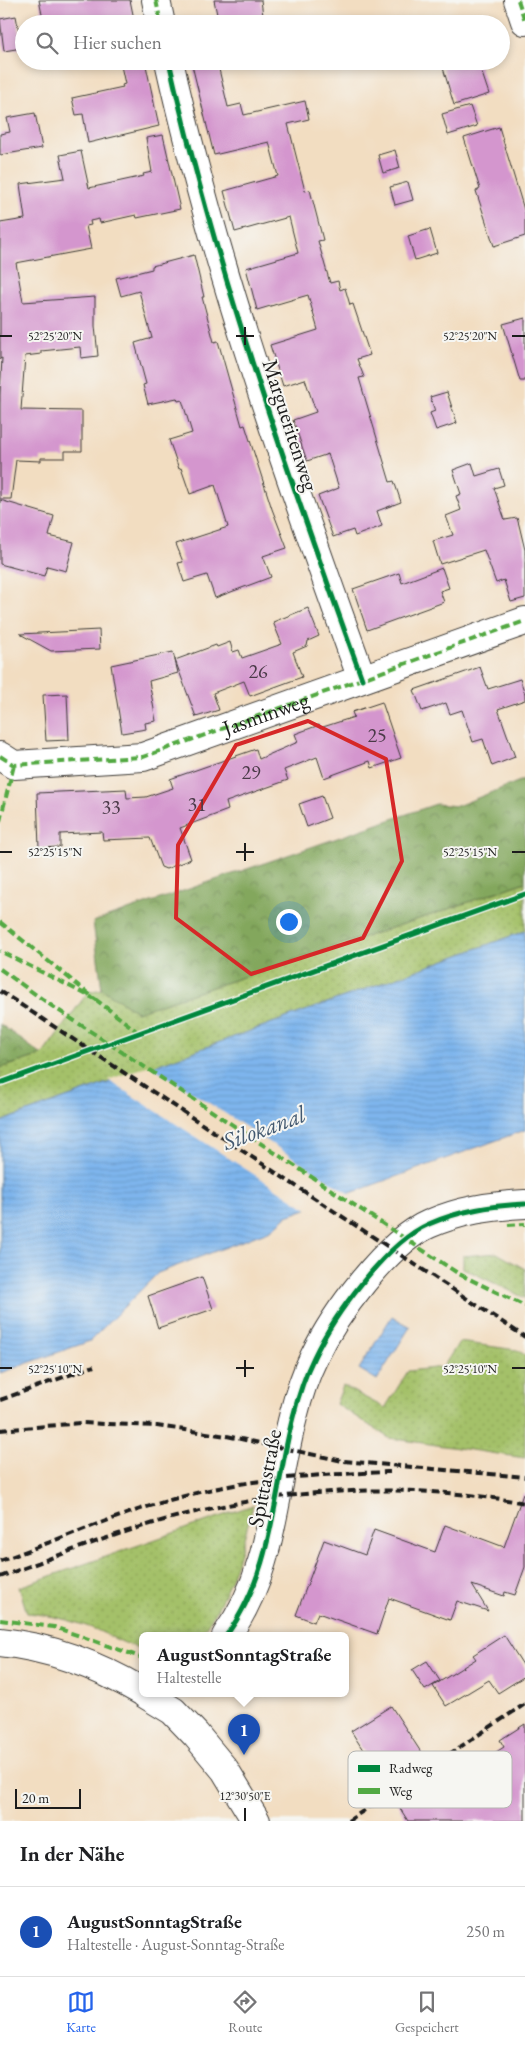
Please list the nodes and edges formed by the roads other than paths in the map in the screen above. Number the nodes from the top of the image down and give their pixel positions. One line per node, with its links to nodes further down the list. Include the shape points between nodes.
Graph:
1 (156, 0): 3 (street)
2 (518, 0): 4 (street)
3 (159, 15)
4 (525, 21)
5 (171, 70): 7 (street, Margueritenweg, via 256,375)
6 (525, 621): 7 (street, Jasminweg)
7 (362, 679): 8 (street, Jasminweg, via 144,757 14,765)
8 (0, 756)
9 (525, 1204): 10 (street, Spittastraße, via 479,1208 427,1224 401,1242 338,1316 314,1357 293,1417 271,1534 245,1607)
10 (229, 1632)
11 (0, 1642): 12 (street, via 86,1662)
12 (139, 1690)
13 (160, 1697): 14 (street)
14 (179, 1702): 15 (street)
15 (256, 1821)

